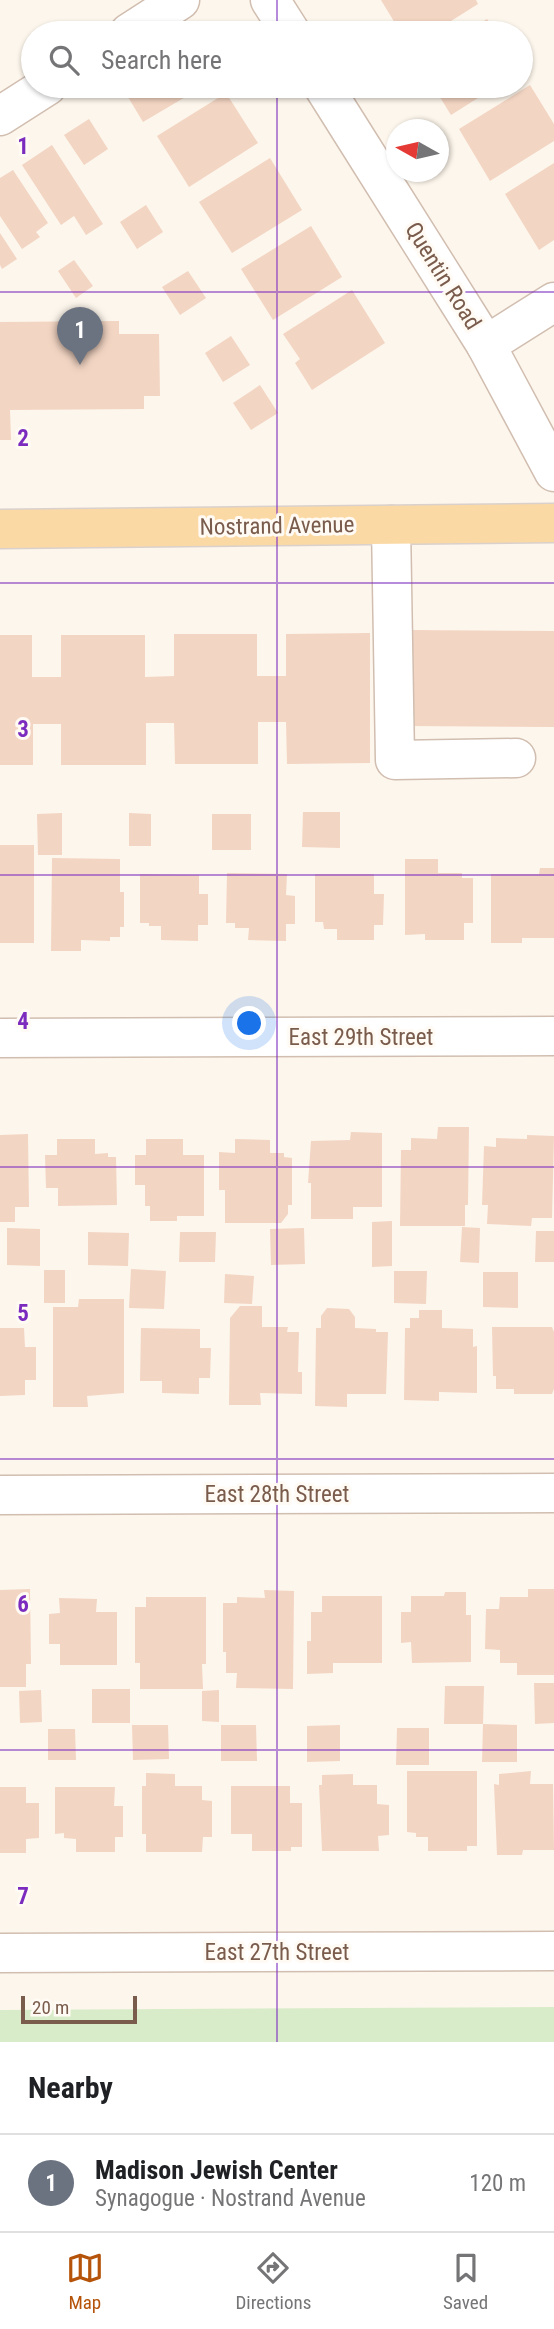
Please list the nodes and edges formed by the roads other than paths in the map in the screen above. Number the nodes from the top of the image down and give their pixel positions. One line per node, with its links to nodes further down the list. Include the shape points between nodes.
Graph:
1 (180, 0): 3 (street)
2 (270, 0): 4 (street)
3 (148, 21)
4 (283, 21)
5 (28, 98): 7 (street)
6 (331, 98): 9 (street, Quentin Road)
7 (0, 116)
8 (554, 302): 9 (street)
9 (486, 345): 10 (street, Quentin Road)
10 (554, 472)
11 (554, 523): 12 (main road, Nostrand Avenue)
12 (391, 525): 13 (main road, Nostrand Avenue); 14 (street, via 395,760)
13 (0, 529)
14 (516, 758)
15 (554, 1036): 16 (street, East 29th Street)
16 (0, 1038)
17 (554, 1493): 18 (street, East 28th Street)
18 (0, 1495)
19 (554, 1951): 20 (street, East 27th Street)
20 (0, 1954)

